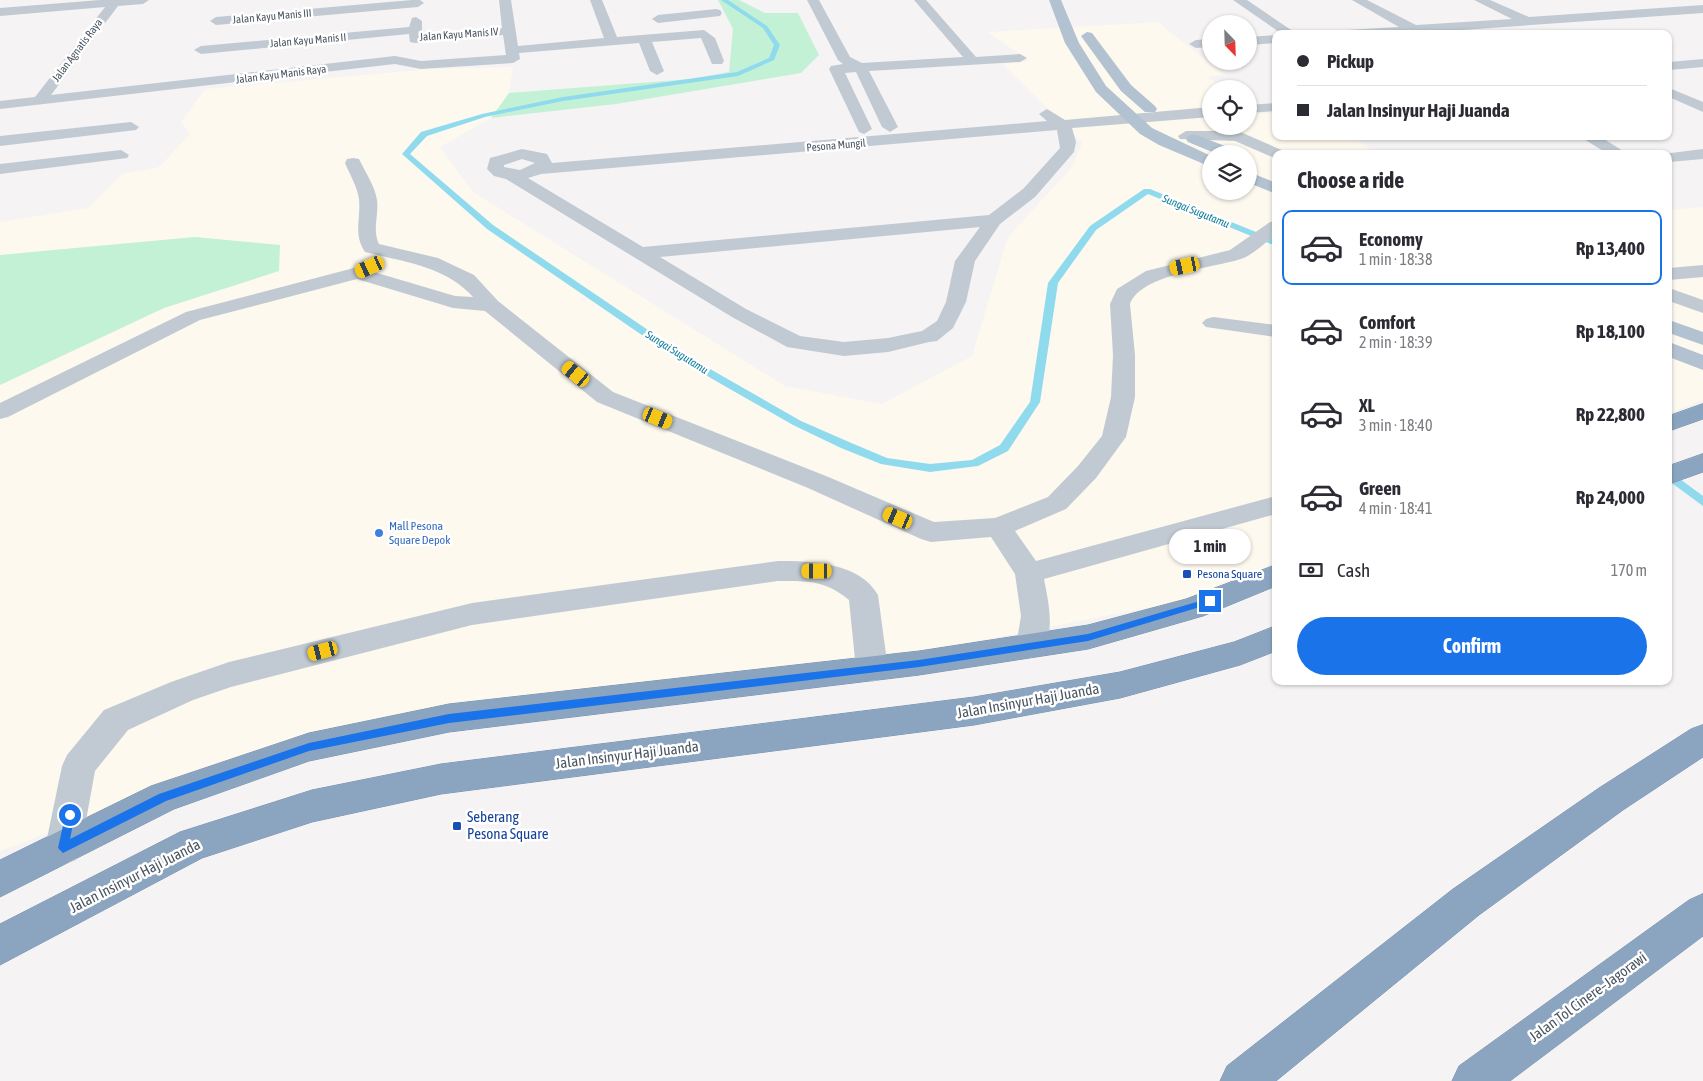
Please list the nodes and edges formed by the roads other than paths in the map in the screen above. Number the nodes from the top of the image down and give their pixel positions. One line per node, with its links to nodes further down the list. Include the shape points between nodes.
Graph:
1 (14, 0): 15 (street)
2 (143, 0): 11 (street)
3 (505, 0): 25 (street)
4 (596, 0): 21 (street)
5 (813, 0): 41 (street)
6 (920, 0): 39 (street)
7 (1055, 0): 57 (main road, via 1072,43 1101,89)
8 (1239, 0): 26 (street)
9 (1358, 0): 23 (street)
10 (1480, 0): 19 (street)
11 (115, 1): 15 (street); 53 (street, Jalan Agnatis Raya)
12 (418, 1): 18 (street, Jalan Kayu Manis III); 24 (street, Jalan Kayu Manis IV)
13 (222, 7): 18 (street)
14 (1703, 9): 19 (street)
15 (1, 12)
16 (716, 13): 17 (street)
17 (642, 20)
18 (216, 21): 35 (street)
19 (1527, 21): 23 (street); 28 (street)
20 (623, 22): 21 (street)
21 (604, 24): 32 (street)
22 (1081, 24): 60 (main road, via 1126,88)
23 (1413, 29): 27 (street)
24 (415, 30): 25 (street, Jalan Kayu Manis IV, via 415,40); 35 (street, Jalan Kayu Manis II)
25 (510, 30): 36 (street)
26 (1285, 30)
27 (1400, 30)
28 (1546, 30)
29 (644, 39): 32 (street); 38 (street, via 704,34 709,38); 44 (street)
30 (1272, 39): 31 (street)
31 (1258, 40)
32 (612, 42): 36 (street)
33 (1196, 44): 34 (street)
34 (1202, 44)
35 (201, 50): 48 (street)
36 (513, 50): 48 (street, Jalan Kayu Manis Raya, via 513,59 502,61 420,66 395,60)
37 (1020, 58): 39 (street)
38 (717, 61)
39 (973, 61): 43 (street)
40 (1703, 63): 42 (street)
41 (840, 65): 43 (street); 67 (street)
42 (1672, 66)
43 (861, 68): 66 (street)
44 (657, 71)
45 (1703, 72): 46 (street)
46 (1672, 75)
47 (1672, 82): 51 (street)
48 (183, 86): 53 (street, Jalan Kayu Manis Raya)
49 (1672, 93): 59 (street)
50 (1272, 96): 52 (street)
51 (1703, 96)
52 (1257, 97)
53 (34, 101): 55 (street, Jalan Kayu Manis Raya); 70 (street, Jalan Agnatis Raya)
54 (1202, 103): 60 (street)
55 (0, 105)
56 (1272, 107): 58 (street)
57 (1121, 108): 60 (street, Pesona Mungil); 62 (street, Pesona Mungil); 63 (main road)
58 (1257, 108)
59 (1703, 108)
60 (1158, 111): 61 (street); 63 (street, Pesona Mungil); 68 (main road)
61 (1202, 112)
62 (1047, 114): 64 (street); 66 (street, Pesona Mungil)
63 (1134, 119): 64 (street, Pesona Mungil); 77 (main road, via 1165,142)
64 (1064, 125): 78 (street, Pesona Mungil); 85 (street, via 1068,149 1029,193)
65 (131, 127): 70 (street)
66 (890, 127): 67 (street, Pesona Mungil)
67 (864, 129): 78 (street, Pesona Mungil)
68 (1186, 136): 71 (main road); 73 (street, via 1238,136)
69 (1594, 140): 72 (street)
70 (0, 141)
71 (1209, 145)
72 (1613, 150)
73 (1272, 151)
74 (1703, 154): 76 (street)
75 (121, 155): 82 (street)
76 (1672, 157)
77 (1202, 158)
78 (540, 163): 88 (street, via 511,174)
79 (1257, 163): 81 (main road)
80 (353, 164): 87 (street, via 366,193 366,238 372,248)
81 (1267, 167)
82 (0, 168)
83 (1257, 181): 84 (main road)
84 (1272, 187)
85 (994, 220): 88 (street); 88 (street, via 966,261 956,302 946,324 929,336 844,349 796,342)
86 (1272, 229): 107 (street, via 1237,254 1152,275 1124,293 1120,304 1123,398 1114,437 1057,503)
87 (397, 254): 90 (street); 93 (street, via 431,262 467,279)
88 (638, 254)
89 (1703, 271): 91 (street)
90 (357, 273): 93 (street, via 453,302); 101 (street, via 193,316)
91 (1672, 274)
92 (1672, 295): 94 (street)
93 (491, 305): 107 (street, via 605,397 817,482 931,532)
94 (1703, 307)
95 (1213, 323): 97 (street)
96 (1672, 327): 98 (main road)
97 (1272, 330)
98 (1703, 339)
99 (1672, 350): 100 (main road)
100 (1703, 363)
101 (0, 412)
102 (1703, 412): 103 (highway)
103 (1672, 423)
104 (1703, 462): 105 (highway)
105 (1672, 475)
106 (1272, 506): 108 (street)
107 (998, 527): 108 (street)
108 (1029, 573): 111 (street, via 1036,616)
109 (1272, 577): 111 (highway, via 1194,608 1088,637)
110 (1272, 640): 117 (highway, Jalan Insinyur Haji Juanda, via 1240,653 1120,685 974,711 441,779 312,806 193,844)
111 (1031, 646): 112 (highway)
112 (872, 669): 114 (highway, via 449,718 309,747 170,794); 114 (street, via 863,595 846,580 817,571 778,571 472,614 229,675 182,690 116,720 79,766)
113 (1703, 739): 118 (highway, via 1611,799 1466,902)
114 (63, 848): 115 (highway)
115 (0, 879)
116 (1703, 913): 119 (highway, Jalan Tol Cinere–Jagorawi)
117 (0, 945)
118 (1242, 1081)
119 (1474, 1081)

